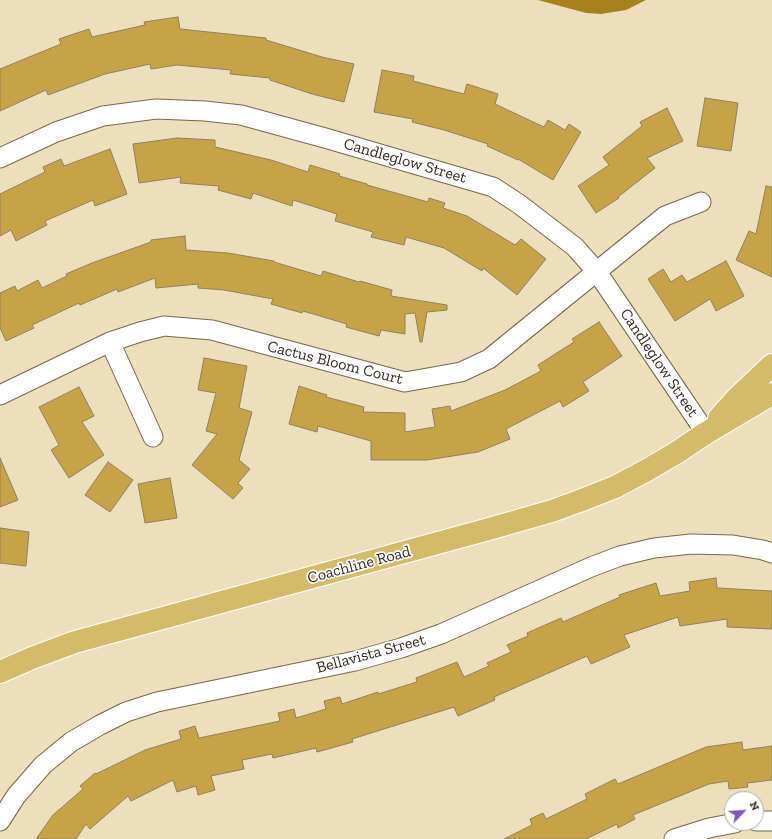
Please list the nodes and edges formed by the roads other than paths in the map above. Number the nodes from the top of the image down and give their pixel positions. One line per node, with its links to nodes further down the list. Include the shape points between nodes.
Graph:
1 (0, 158): 3 (street, Candleglow Street, via 56,132 103,116 156,109 241,115 493,187 575,248)
2 (701, 202): 3 (street, Cactus Bloom Court, via 664,216)
3 (597, 272): 4 (street, Cactus Bloom Court, via 489,359 461,372 405,382 212,330 164,326); 8 (street, Candleglow Street)
4 (110, 342): 7 (street, Cactus Bloom Court); 9 (street)
5 (772, 365): 8 (main road, Coachline Road)
6 (772, 394): 8 (main road, Coachline Road)
7 (0, 395)
8 (706, 432): 11 (main road, Coachline Road, via 659,463 615,487 552,511 75,642)
9 (153, 437)
10 (772, 554): 12 (street, Bellavista Street, via 733,545 691,544 654,548 620,556 441,634 400,648 355,661 157,702 126,712 71,742 43,765 16,796)
11 (0, 672)
12 (0, 821)
13 (724, 825): 14 (street)
14 (674, 839)

